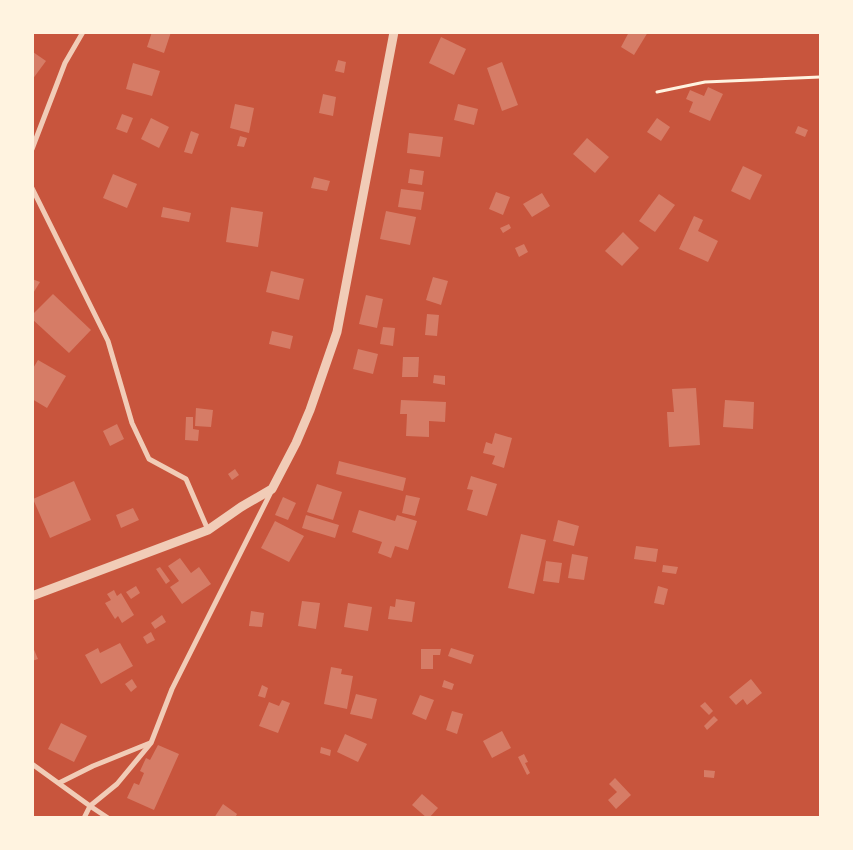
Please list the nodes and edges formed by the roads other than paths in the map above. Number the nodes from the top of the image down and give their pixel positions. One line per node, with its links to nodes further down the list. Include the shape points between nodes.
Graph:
1 (83, 32): 3 (street, via 65,63)
2 (394, 32): 5 (street, via 337,332 310,410)
3 (32, 149)
4 (32, 188): 6 (street, via 108,341 132,423 149,459 186,479)
5 (272, 489): 6 (street); 8 (street, via 172,689)
6 (208, 530): 7 (street)
7 (32, 596)
8 (151, 743): 10 (street); 11 (street, via 117,784)
9 (32, 764): 10 (street)
10 (58, 783): 11 (street)
11 (90, 806): 12 (street); 13 (street)
12 (84, 818)
13 (108, 818)

